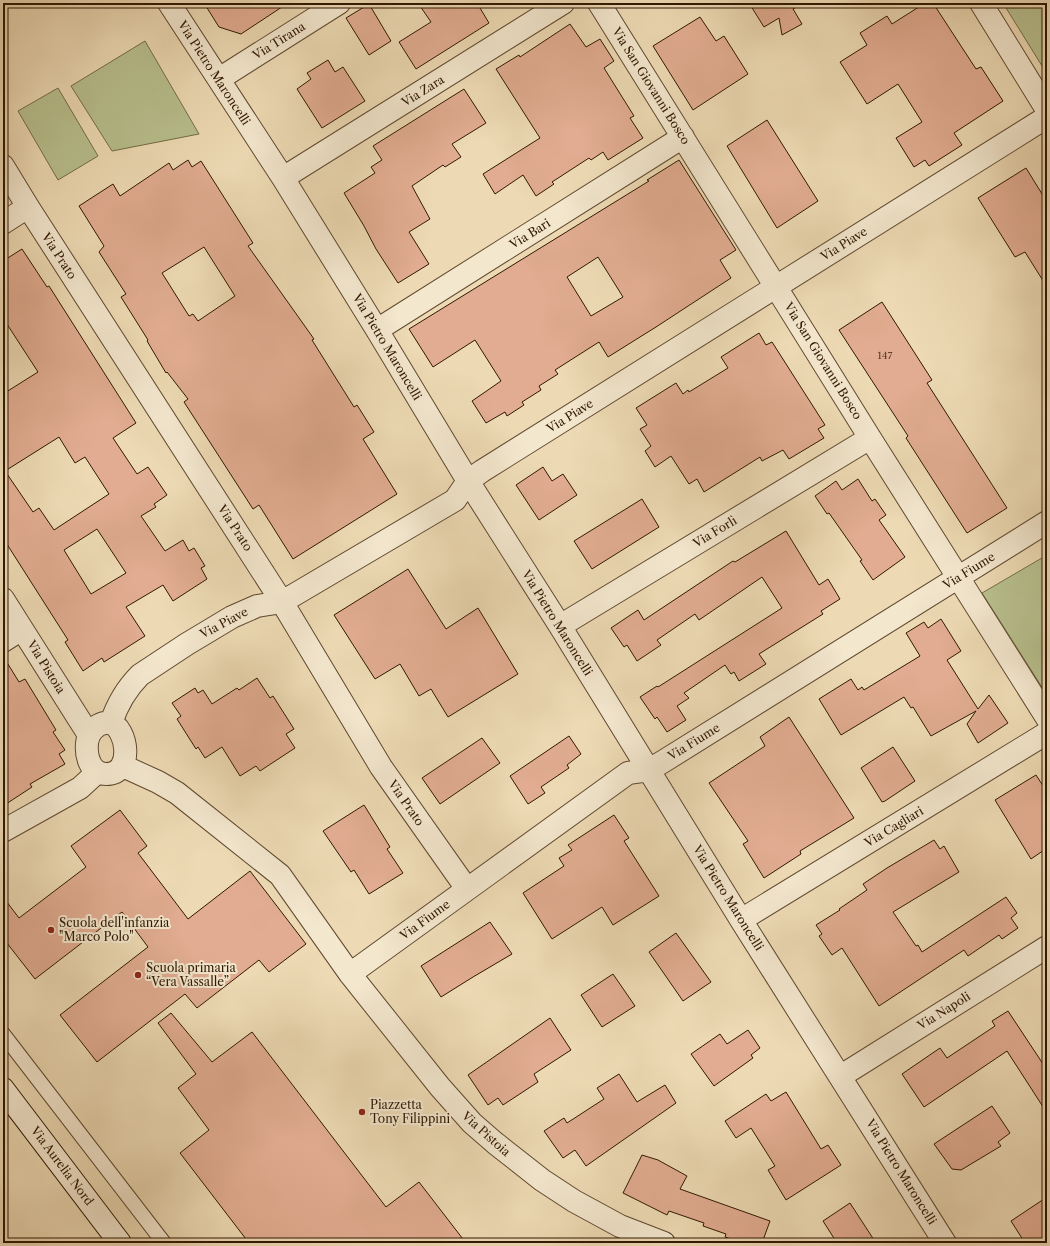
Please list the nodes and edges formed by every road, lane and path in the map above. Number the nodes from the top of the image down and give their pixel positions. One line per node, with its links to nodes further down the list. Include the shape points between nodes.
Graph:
1 (169, 3): 6 (street, Via Pietro Maroncelli)
2 (339, 3): 6 (street, Via Tirana)
3 (563, 3): 11 (street, Via Zara)
4 (599, 3): 9 (street, Via San Giovanni Bosco)
5 (980, 3): 7 (street)
6 (219, 79): 11 (street, Via Pietro Maroncelli)
7 (1047, 110)
8 (1047, 117): 14 (street, Via Piave)
9 (683, 137): 14 (street, Via San Giovanni Bosco); 15 (street, Via Bari)
10 (3, 166): 12 (street, Via Prato)
11 (283, 178): 15 (street, Via Pietro Maroncelli)
12 (28, 207): 13 (street); 21 (street, Via Prato)
13 (3, 223)
14 (776, 286): 16 (street, Via San Giovanni Bosco); 17 (street, Via Piave)
15 (377, 330): 17 (street, Via Pietro Maroncelli)
16 (870, 438): 19 (street, Via San Giovanni Bosco); 22 (street, Via Forlì)
17 (468, 481): 21 (street, Via Piave, via 455,500); 22 (street, Via Pietro Maroncelli)
18 (1047, 522): 19 (street, Via Fiume)
19 (958, 578): 25 (street, Via San Giovanni Bosco); 30 (street, Via Fiume)
20 (3, 599): 23 (street, Via Pistoia)
21 (282, 602): 26 (street, Via Piave, via 257,606 232,617 140,675 116,708); 33 (street, Via Prato, via 381,767)
22 (560, 626): 30 (street, Via Pietro Maroncelli)
23 (22, 630): 24 (street); 28 (street, Via Pistoia)
24 (3, 641)
25 (1047, 718)
26 (111, 723): 28 (street, via 95,727); 29 (street, via 120,731 124,742)
27 (1047, 733): 34 (street, Via Cagliari)
28 (89, 735): 31 (street, via 88,752)
29 (123, 766): 31 (street, via 114,773 103,774); 36 (street, Via Pistoia, via 176,793 280,876)
30 (649, 770): 33 (street, Via Fiume, via 628,773); 34 (street, Via Pietro Maroncelli)
31 (95, 771): 32 (street, via 80,788)
32 (3, 831)
33 (467, 889): 36 (street, Via Fiume)
34 (741, 920): 38 (street, Via Pietro Maroncelli)
35 (1047, 947): 38 (street, Via Napoli)
36 (350, 974): 42 (street, Via Pistoia, via 440,1087 495,1144 574,1201 620,1226)
37 (3, 1034): 41 (lane)
38 (841, 1076): 43 (street, Via Pietro Maroncelli)
39 (3, 1089): 40 (street, Via Aurelia Nord)
40 (120, 1243)
41 (164, 1243)
42 (664, 1243)
43 (945, 1243)

